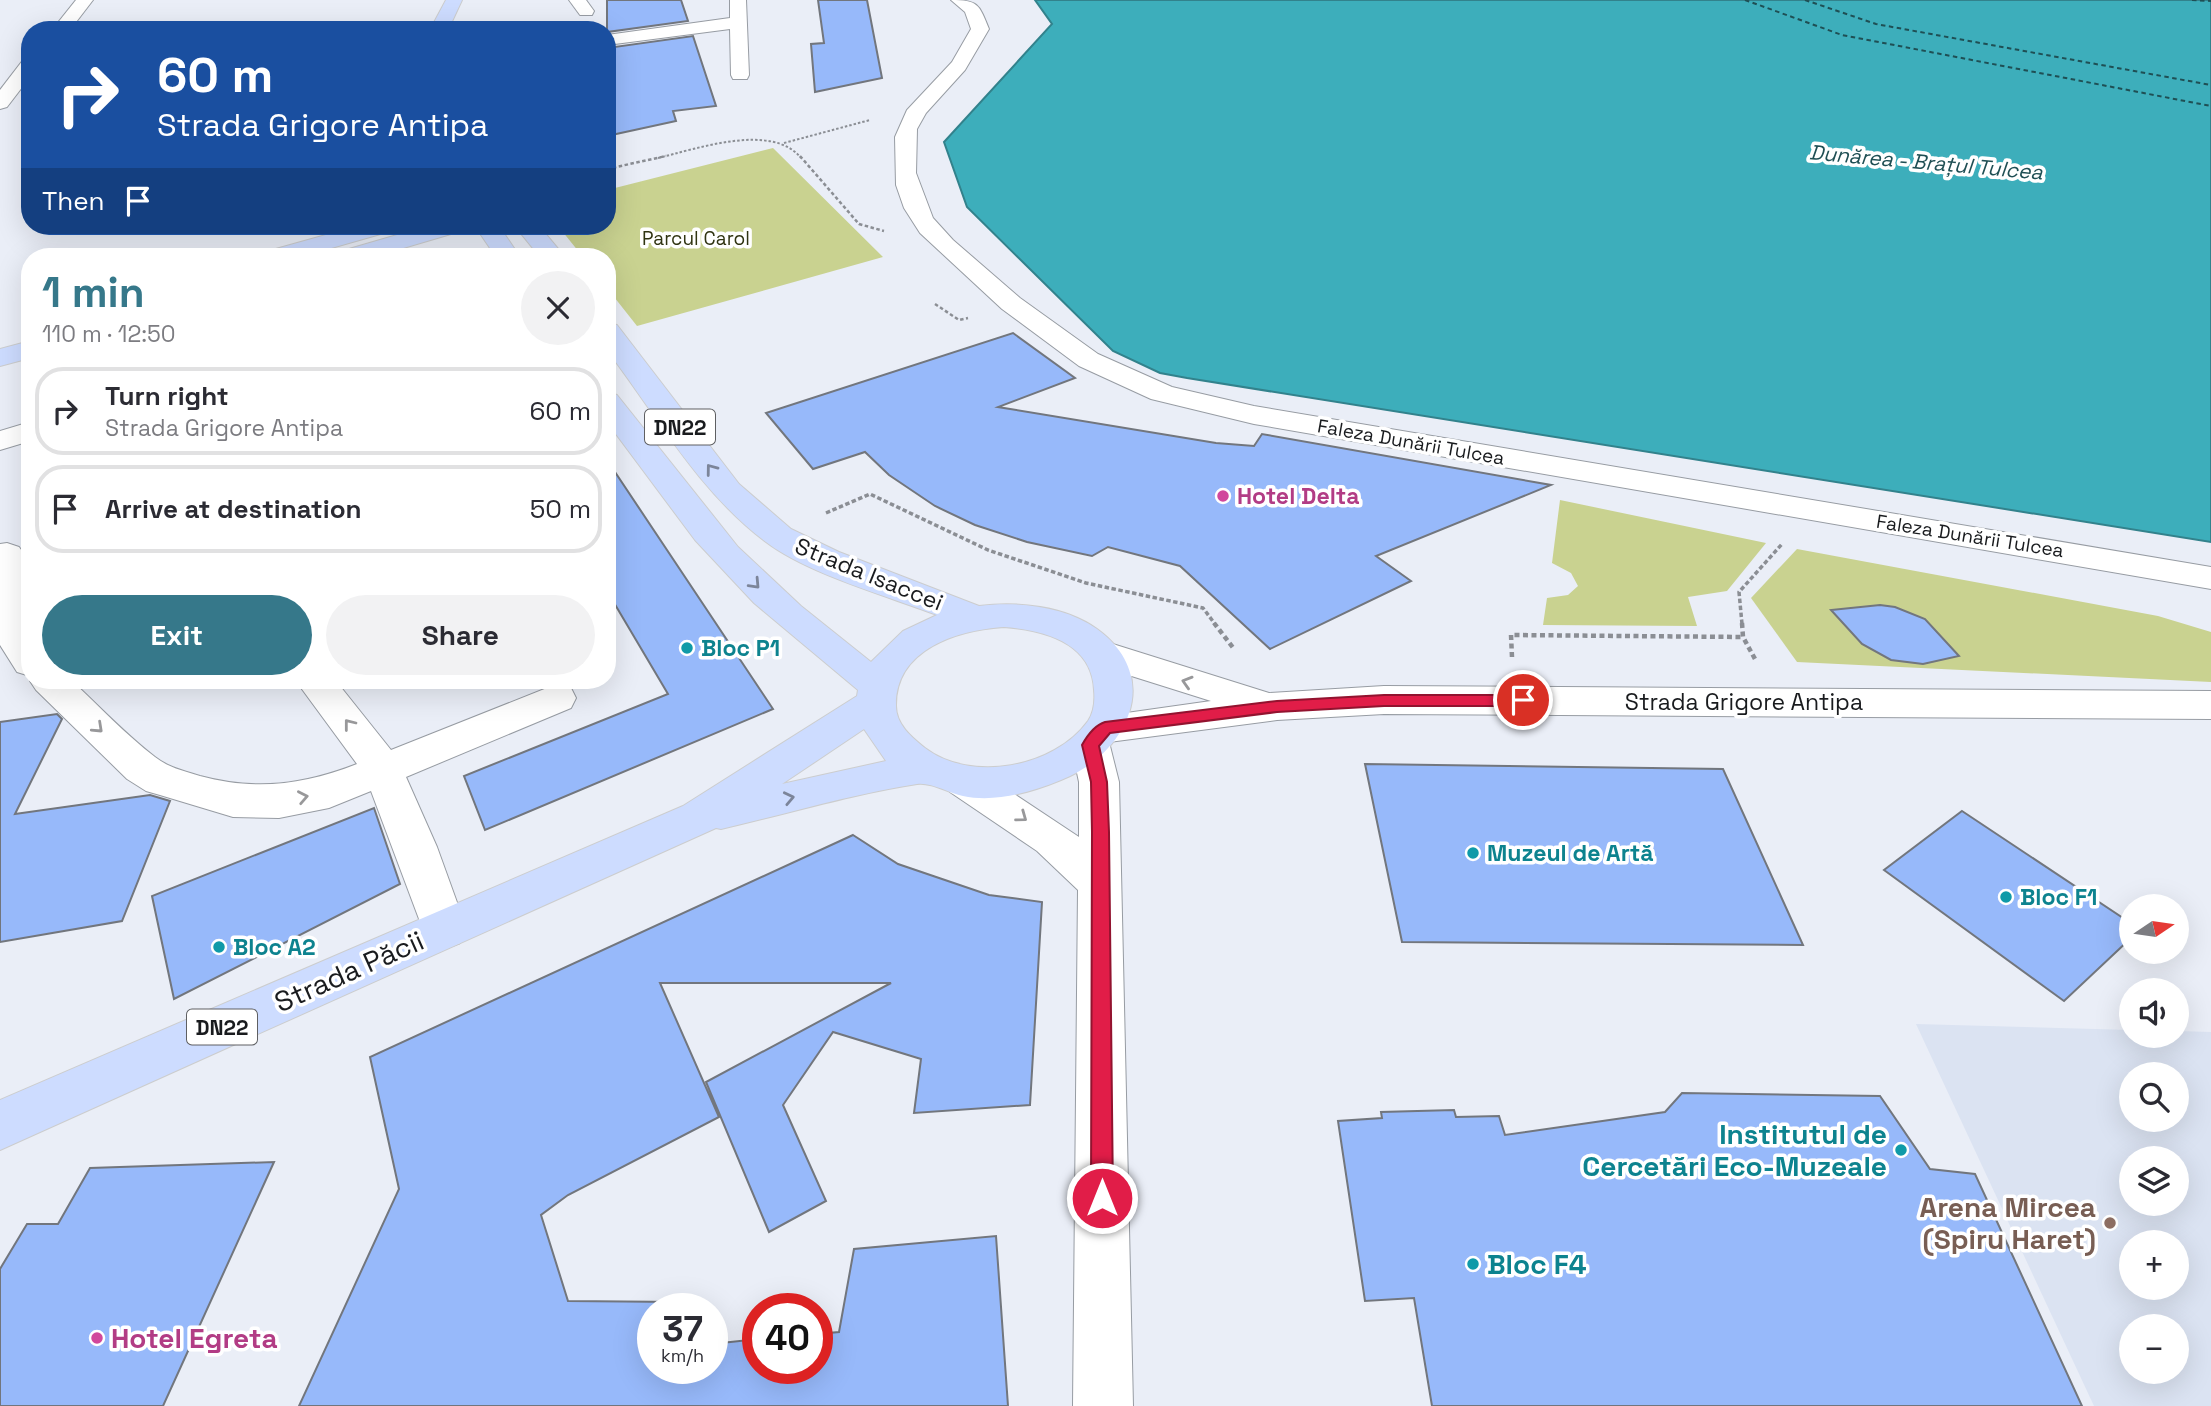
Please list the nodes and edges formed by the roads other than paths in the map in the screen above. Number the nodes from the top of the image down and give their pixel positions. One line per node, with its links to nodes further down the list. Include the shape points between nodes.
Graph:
1 (85, 0): 5 (street)
2 (454, 0): 6 (main road)
3 (738, 0): 7 (street)
4 (958, 0): 26 (street, Faleza Dunării Tulcea, via 973,10 980,29 961,64 920,106 905,136 907,181 915,205 927,227 1015,308 1094,363 1132,382 1195,403)
5 (68, 21)
6 (444, 21)
7 (741, 22): 8 (street); 10 (street)
8 (616, 39)
9 (21, 75): 12 (street)
10 (740, 75)
11 (21, 96): 12 (street)
12 (1, 100)
13 (351, 235): 15 (main road)
14 (422, 235): 16 (main road)
15 (306, 248)
16 (377, 248)
17 (21, 330): 18 (main road)
18 (0, 336)
19 (616, 343): 27 (main road, Strada Isaccei / DN22, one-way to 19, via 827,560 773,531 727,491)
20 (21, 352): 21 (main road)
21 (0, 358)
22 (616, 413): 32 (main road, DN22, one-way to 32, via 708,534 766,595)
23 (21, 434): 24 (street)
24 (0, 441)
25 (0, 555): 28 (street, via 7,554)
26 (2211, 578)
27 (975, 617): 29 (main road, via 1032,617 1082,636); 32 (main road, via 949,623 904,649 888,666)
28 (17, 619)
29 (1100, 653): 35 (street, Strada Grigore Antipa, one-way to 29); 36 (main road, via 1111,671 1115,693)
30 (57, 689): 37 (street, one-way to 37, via 141,768 160,780 233,801 279,802 330,792)
31 (321, 689): 37 (street, one-way to 31)
32 (877, 694): 38 (main road, via 880,727 896,750); 40 (main road, Strada Păcii / DN22)
33 (557, 698): 37 (street)
34 (2211, 705): 35 (street, Strada Grigore Antipa, via 1384,701)
35 (1277, 706): 36 (street, Strada Grigore Antipa)
36 (1098, 737): 39 (main road, via 1045,772 1011,781); 41 (street)
37 (382, 768): 42 (street, via 416,847)
38 (922, 768): 39 (main road); 40 (main road, Strada Păcii / DN22, one-way to 38)
39 (964, 781): 41 (street, one-way to 41, via 1052,838)
40 (698, 818): 42 (main road, Strada Păcii / DN22)
41 (1099, 883): 44 (street)
42 (444, 930): 43 (main road, Strada Păcii / DN22)
43 (0, 1125)
44 (1103, 1406)

